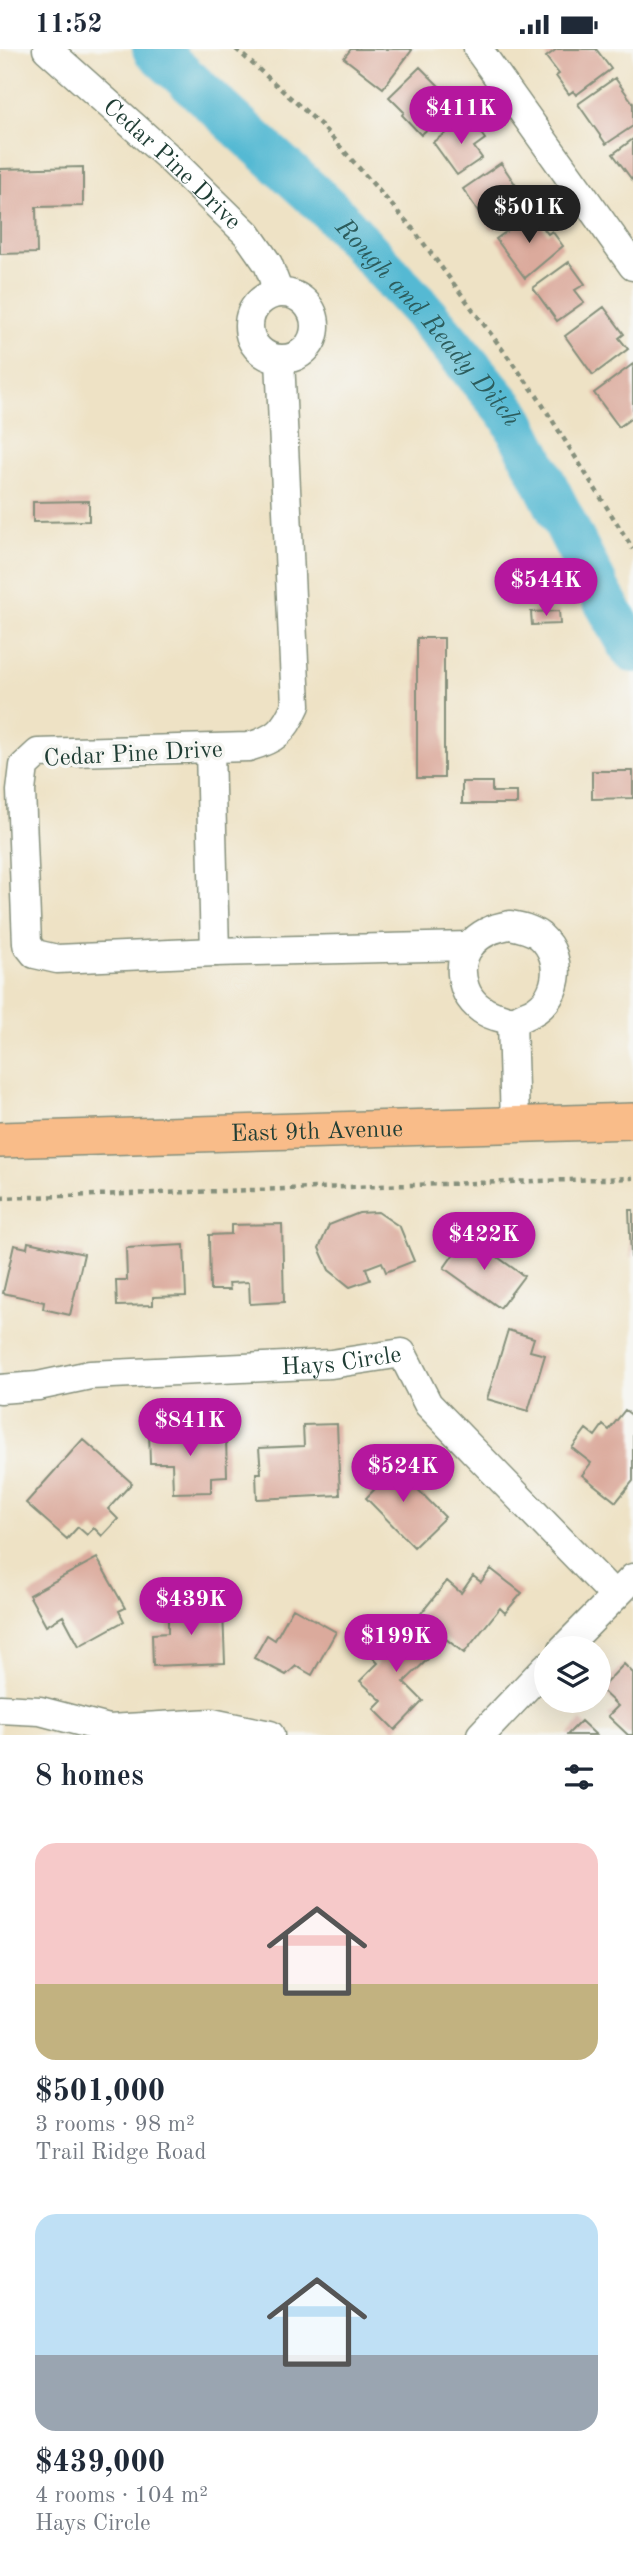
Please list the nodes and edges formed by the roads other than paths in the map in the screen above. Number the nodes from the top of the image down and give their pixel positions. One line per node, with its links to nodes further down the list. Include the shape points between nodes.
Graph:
1 (47, 49): 4 (street, Cedar Pine Drive, via 247,234 268,264)
2 (478, 49): 3 (street)
3 (633, 266)
4 (279, 293): 5 (street, via 259,302 249,321 253,342 270,357); 5 (street, via 300,298 315,325 309,346 291,358)
5 (280, 359): 6 (street, Cedar Pine Drive, via 296,705 287,725 271,740)
6 (210, 749): 8 (street); 8 (street, Cedar Pine Drive, via 38,753 24,766 21,791 27,944 35,954 57,959)
7 (470, 946): 8 (street, Cedar Pine Drive); 9 (street, via 463,968 466,991 487,1014); 9 (street, via 480,934 510,925 539,935 549,947 556,968 552,991 532,1013)
8 (215, 952)
9 (512, 1021): 11 (street)
10 (633, 1121): 11 (main road, East 9th Avenue)
11 (514, 1124): 12 (main road, East 9th Avenue)
12 (0, 1140)
13 (0, 1389): 14 (street, Hays Circle, via 90,1375 331,1364 402,1353 428,1404)
14 (624, 1587): 15 (street)
15 (577, 1636)
16 (534, 1680): 19 (street)
17 (0, 1709): 18 (street, via 40,1711 108,1729 212,1723)
18 (270, 1735)
19 (481, 1735)

